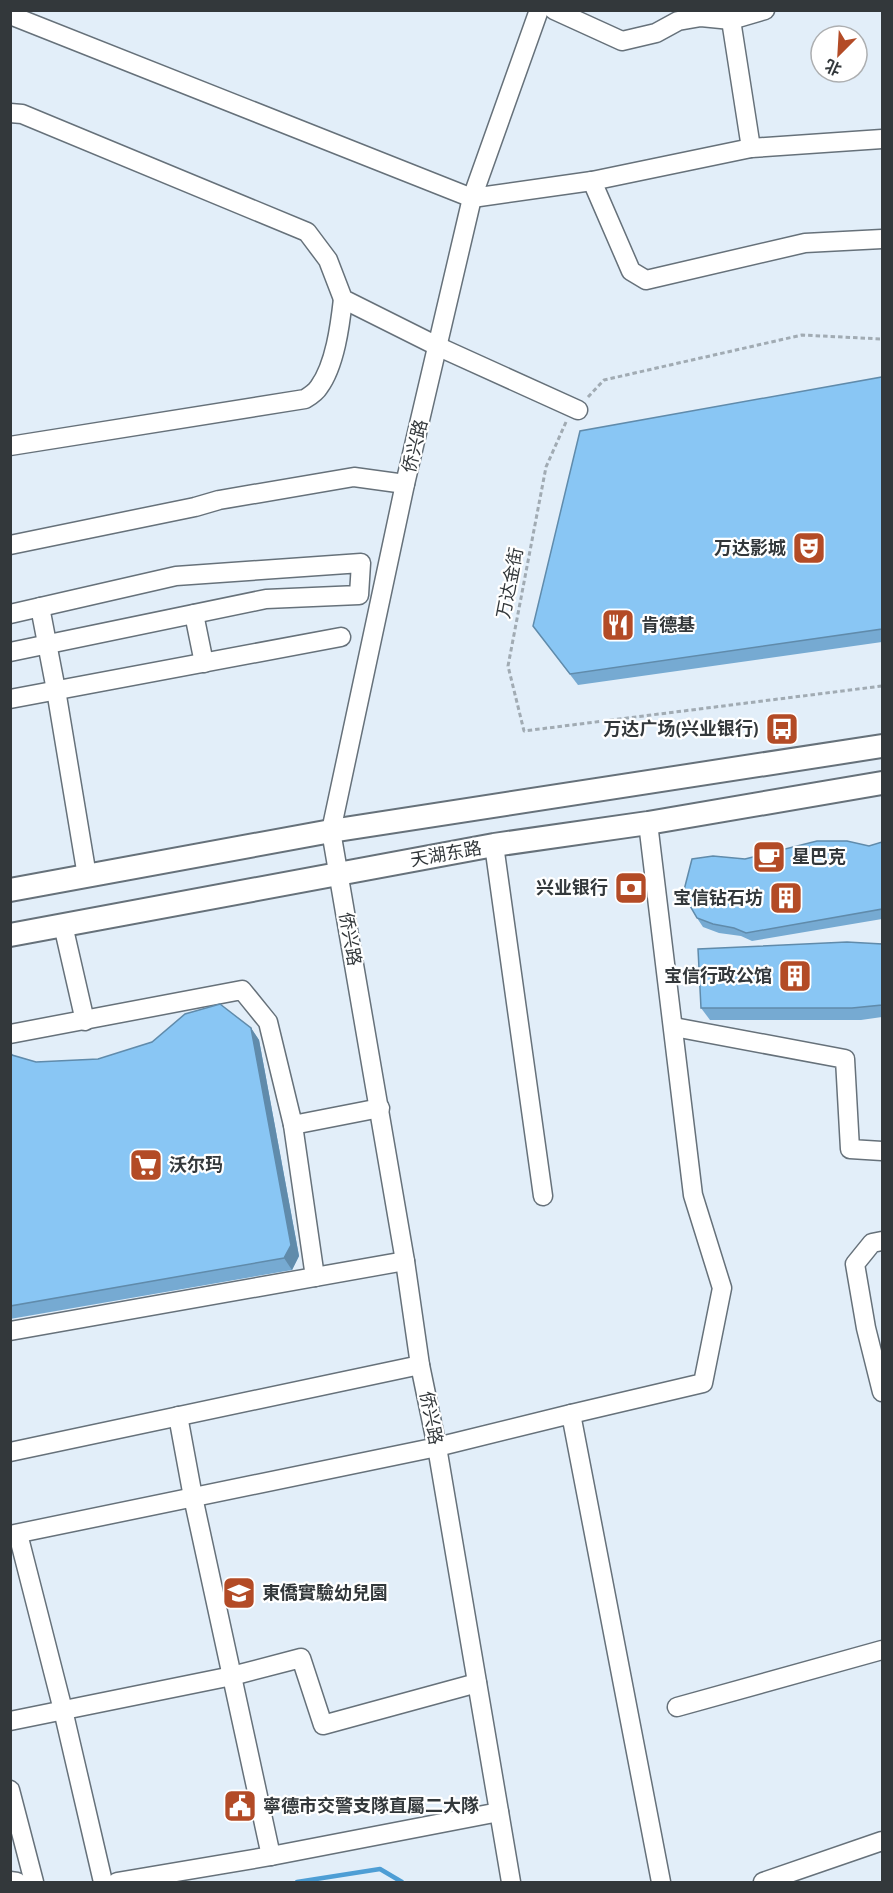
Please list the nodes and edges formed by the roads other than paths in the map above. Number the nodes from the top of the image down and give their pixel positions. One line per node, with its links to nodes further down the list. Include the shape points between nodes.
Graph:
1 (539, 10): 10 (street, 侨兴路)
2 (554, 10): 5 (street, via 622,41 656,33 678,21 701,17)
3 (765, 10): 5 (street)
4 (10, 15): 10 (street)
5 (731, 20): 8 (street)
6 (10, 113): 12 (street, via 22,114 307,232 328,260)
7 (882, 140): 8 (street)
8 (751, 148): 9 (street)
9 (592, 181): 10 (street); 11 (street, via 631,271 646,280 806,243)
10 (472, 198): 13 (street, 侨兴路)
11 (882, 239)
12 (343, 299): 13 (street); 15 (street, via 325,377 305,399)
13 (439, 347): 14 (street); 16 (street, 侨兴路)
14 (578, 410)
15 (10, 446)
16 (405, 484): 17 (street, via 354,477 219,500); 30 (street, 侨兴路)
17 (10, 545)
18 (40, 607): 19 (street); 20 (street, via 176,576 361,563 358,595 266,599); 22 (street)
19 (10, 614)
20 (194, 614): 22 (street); 24 (street)
21 (341, 637): 24 (street)
22 (47, 644): 23 (street); 25 (street)
23 (10, 652)
24 (204, 663): 25 (street)
25 (56, 690): 26 (street); 33 (street)
26 (10, 699)
27 (882, 746): 30 (main road)
28 (882, 783): 29 (main road, 天湖东路)
29 (648, 823): 31 (main road, 天湖东路); 38 (street)
30 (331, 831): 32 (street, 侨兴路); 33 (main road)
31 (494, 845): 32 (main road, 天湖东路); 43 (street)
32 (339, 873): 35 (main road, 天湖东路); 40 (street, 侨兴路)
33 (87, 876): 34 (main road)
34 (10, 890)
35 (63, 925): 36 (main road, 天湖东路); 37 (street)
36 (10, 935)
37 (85, 1020): 39 (street); 41 (street, via 242,990 268,1022)
38 (674, 1026): 42 (street, via 845,1059 850,1149); 50 (street, via 693,1195 722,1288 703,1383)
39 (10, 1034)
40 (380, 1108): 41 (street); 45 (street, 侨兴路)
41 (293, 1125): 46 (street)
42 (882, 1151)
43 (543, 1196)
44 (882, 1241): 49 (street, via 872,1243 855,1264)
45 (405, 1261): 46 (street); 48 (street, 侨兴路)
46 (315, 1277): 47 (street)
47 (10, 1331)
48 (420, 1365): 51 (street); 52 (street, 侨兴路)
49 (882, 1392)
50 (571, 1414): 52 (street); 72 (street)
51 (178, 1416): 53 (street); 54 (street)
52 (437, 1447): 54 (street); 58 (street, 侨兴路)
53 (10, 1452)
54 (193, 1497): 55 (street); 57 (street)
55 (14, 1534): 60 (street)
56 (882, 1650): 59 (street)
57 (232, 1676): 58 (street, via 301,1658 323,1725); 60 (street); 65 (street)
58 (477, 1683): 63 (street, 侨兴路)
59 (677, 1707)
60 (63, 1710): 61 (street); 69 (street)
61 (10, 1721)
62 (10, 1790): 68 (street)
63 (499, 1812): 65 (street); 71 (street, 侨兴路)
64 (882, 1841): 73 (street)
65 (271, 1856): 70 (street)
66 (10, 1881): 67 (street)
67 (17, 1882)
68 (33, 1882)
69 (103, 1882)
70 (117, 1882)
71 (511, 1882)
72 (661, 1882)
73 (763, 1882)

